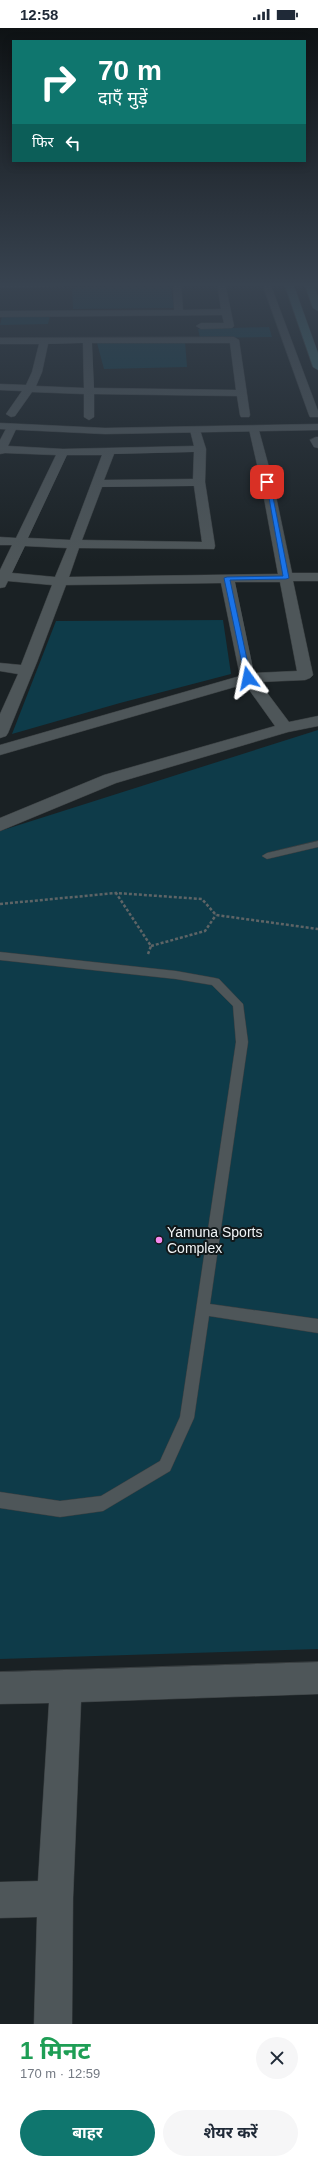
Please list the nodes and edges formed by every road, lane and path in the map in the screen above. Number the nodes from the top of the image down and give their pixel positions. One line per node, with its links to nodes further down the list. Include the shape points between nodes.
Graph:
1 (36, 376): 7 (street)
2 (89, 376): 8 (street)
3 (239, 376): 9 (street)
4 (301, 378): 5 (street); 14 (street)
5 (312, 378)
6 (0, 387): 7 (street)
7 (30, 389): 8 (street); 10 (street)
8 (88, 391): 9 (street); 17 (street)
9 (242, 393): 15 (street)
10 (6, 414): 11 (street)
11 (25, 415)
12 (260, 415): 15 (street)
13 (298, 415): 14 (street)
14 (316, 415)
15 (241, 416)
16 (76, 417): 17 (street)
17 (89, 417): 18 (street)
18 (102, 418)
19 (0, 426): 20 (street)
20 (12, 427): 23 (street, via 105,431); 25 (street)
21 (318, 427): 22 (street)
22 (254, 429): 23 (street); 35 (street)
23 (195, 430): 24 (street)
24 (200, 449): 27 (street); 28 (street)
25 (0, 450): 26 (street)
26 (63, 452): 27 (street); 31 (street)
27 (109, 452): 29 (street)
28 (199, 482): 29 (street); 32 (street, via 209,546)
29 (96, 484): 32 (street)
30 (0, 541): 31 (street)
31 (20, 542): 32 (street); 36 (street)
32 (74, 544): 37 (street)
33 (318, 577): 35 (street)
34 (227, 578): 35 (street); 37 (street); 40 (street)
35 (286, 578): 40 (street, via 305,675)
36 (1, 579): 37 (street)
37 (60, 581): 39 (street)
38 (0, 667): 39 (street)
39 (26, 670): 43 (street)
40 (248, 678): 42 (street); 44 (street)
41 (318, 721): 42 (street)
42 (286, 728): 45 (street, via 110,779)
43 (0, 733)
44 (0, 750)
45 (0, 824)
46 (318, 844): 47 (lane)
47 (267, 856)
48 (116, 893): 49 (path); 50 (path, via 202,899); 52 (path)
49 (0, 904)
50 (216, 915): 51 (path); 52 (path, via 205,931)
51 (318, 929)
52 (151, 946): 54 (path)
53 (0, 956): 54 (lane)
54 (143, 971): 55 (lane, via 215,982 238,1004 242,1042)
55 (204, 1310): 56 (lane); 57 (lane, via 187,1418 165,1466 104,1504 60,1509)
56 (318, 1326)
57 (0, 1500)
58 (318, 1678): 59 (street)
59 (66, 1687): 60 (street); 61 (street)
60 (0, 1688)
61 (55, 1898): 62 (street); 63 (street)
62 (0, 1900)
63 (53, 2024)

